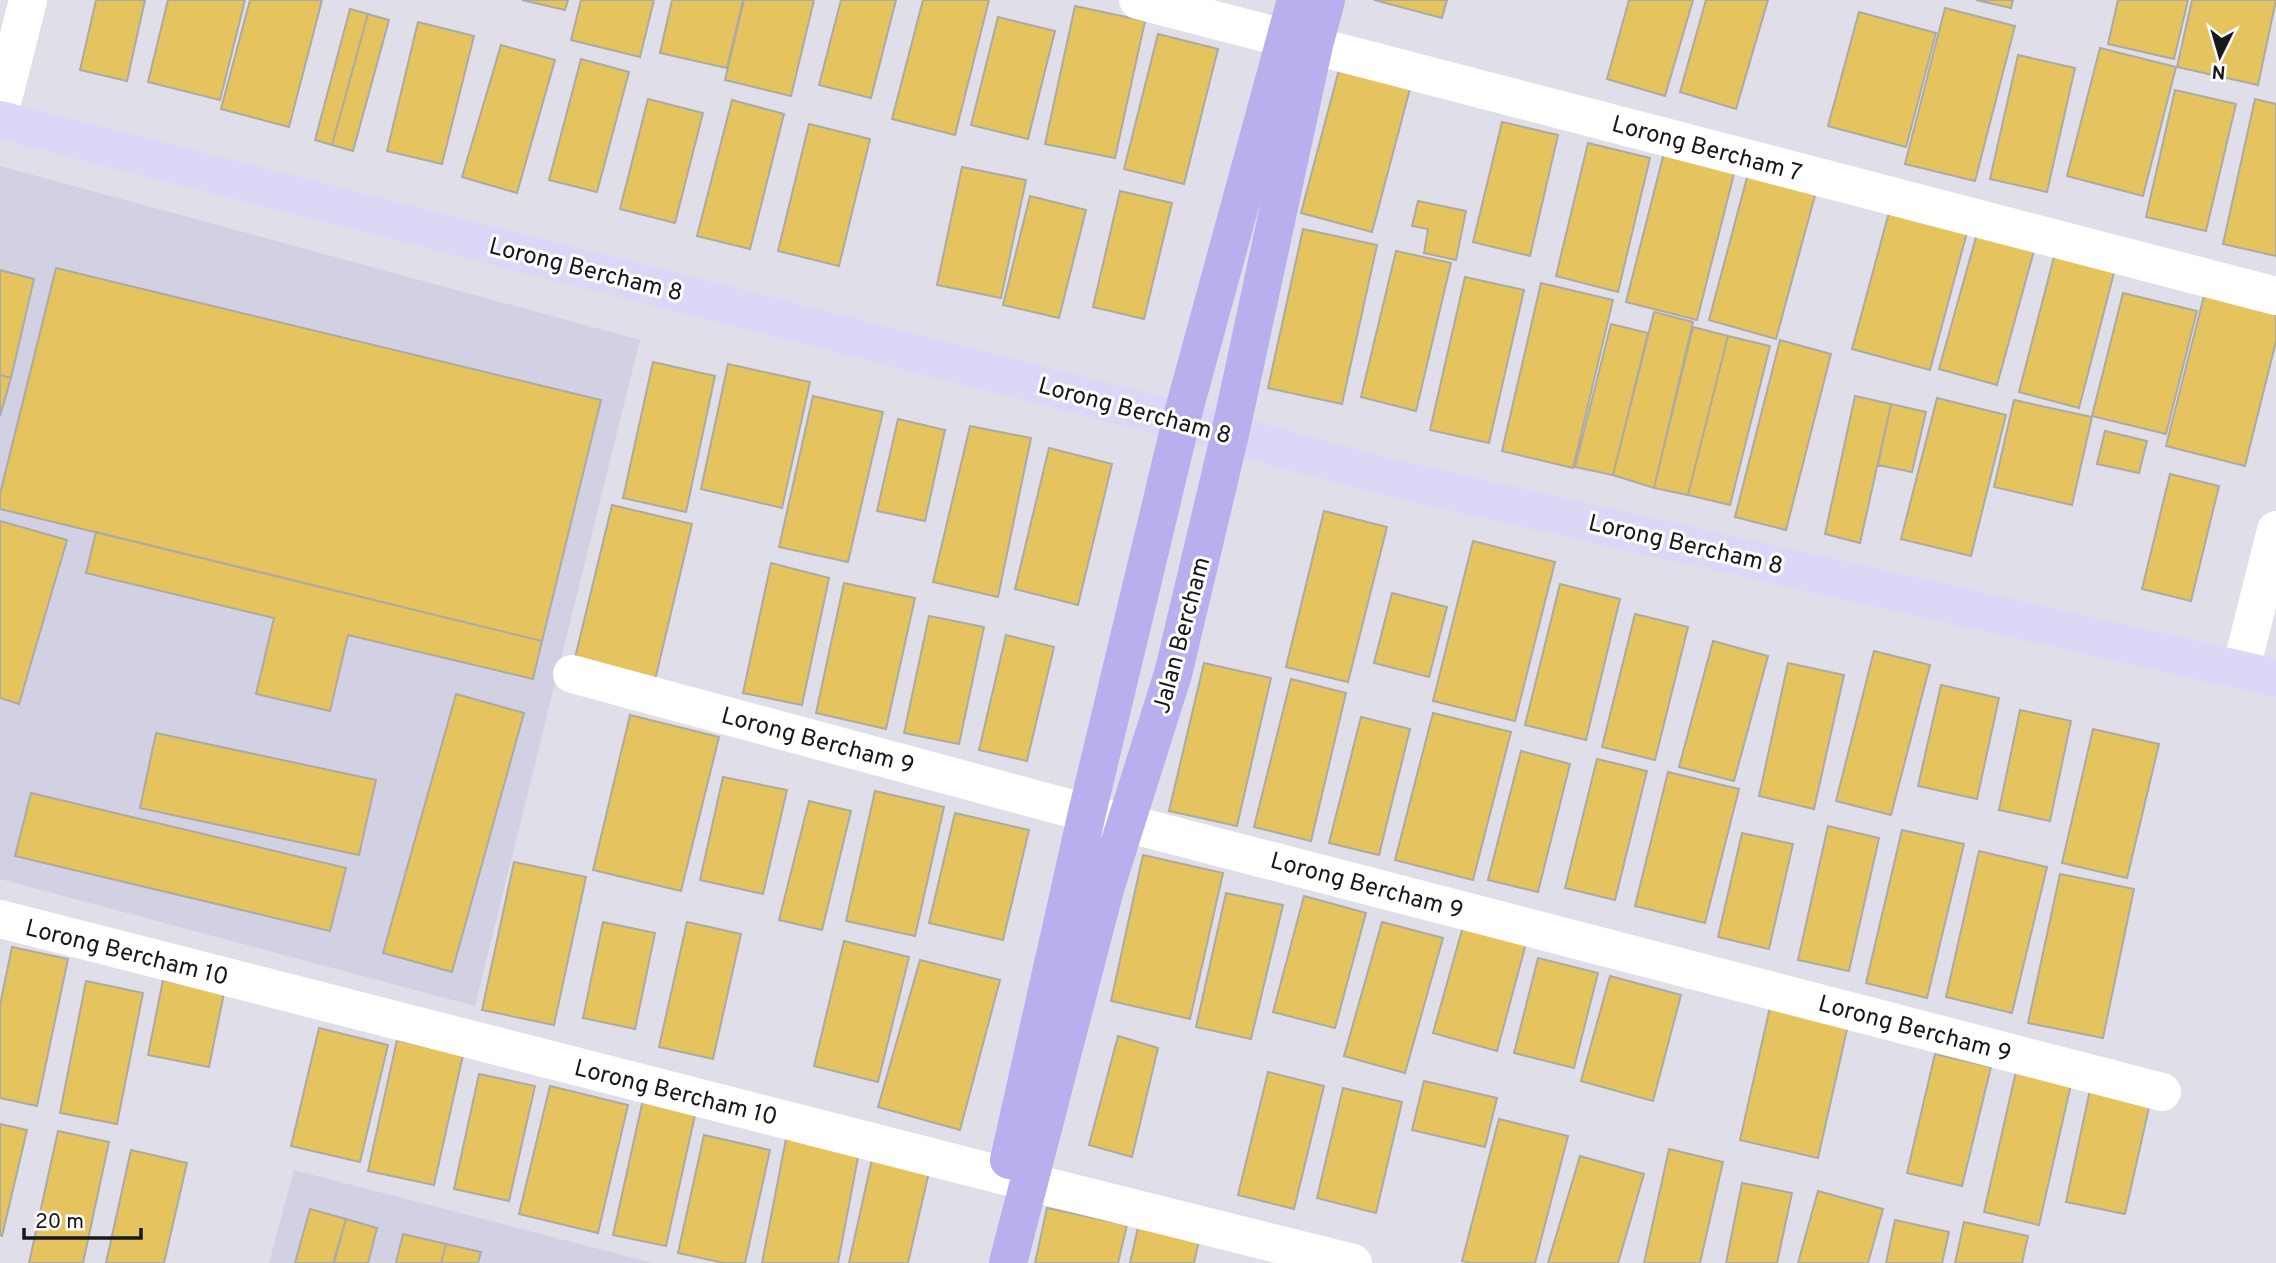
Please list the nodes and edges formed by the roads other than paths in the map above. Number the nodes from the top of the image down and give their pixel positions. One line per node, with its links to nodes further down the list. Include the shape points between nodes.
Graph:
1 (27, 0): 6 (street)
2 (1138, 0): 5 (street, Lorong Bercham 7)
3 (1296, 0): 5 (main road, Jalan Bercham)
4 (1326, 0): 5 (main road, Jalan Bercham)
5 (1300, 41): 8 (street, Lorong Bercham 7); 9 (main road, Jalan Bercham); 10 (main road, Jalan Bercham)
6 (0, 111)
7 (0, 120): 9 (street, Lorong Bercham 8)
8 (2276, 296)
9 (1181, 421): 10 (street, Lorong Bercham 8); 14 (main road, Jalan Bercham)
10 (1230, 434): 13 (street, Lorong Bercham 8, via 1387,477); 15 (main road, Jalan Bercham, via 1174,674)
11 (2276, 530): 13 (street)
12 (572, 674): 14 (street, Lorong Bercham 9)
13 (2259, 674)
14 (1087, 813): 15 (street, Lorong Bercham 9); 18 (main road, Jalan Bercham)
15 (1126, 822): 17 (street, Lorong Bercham 9); 18 (main road, Jalan Bercham)
16 (0, 919): 18 (street, Lorong Bercham 10)
17 (2162, 1093)
18 (1018, 1179): 19 (main road, Jalan Bercham); 20 (main road, Jalan Bercham); 21 (street, Lorong Bercham 10)
19 (982, 1263)
20 (1008, 1263)
21 (1353, 1263)

